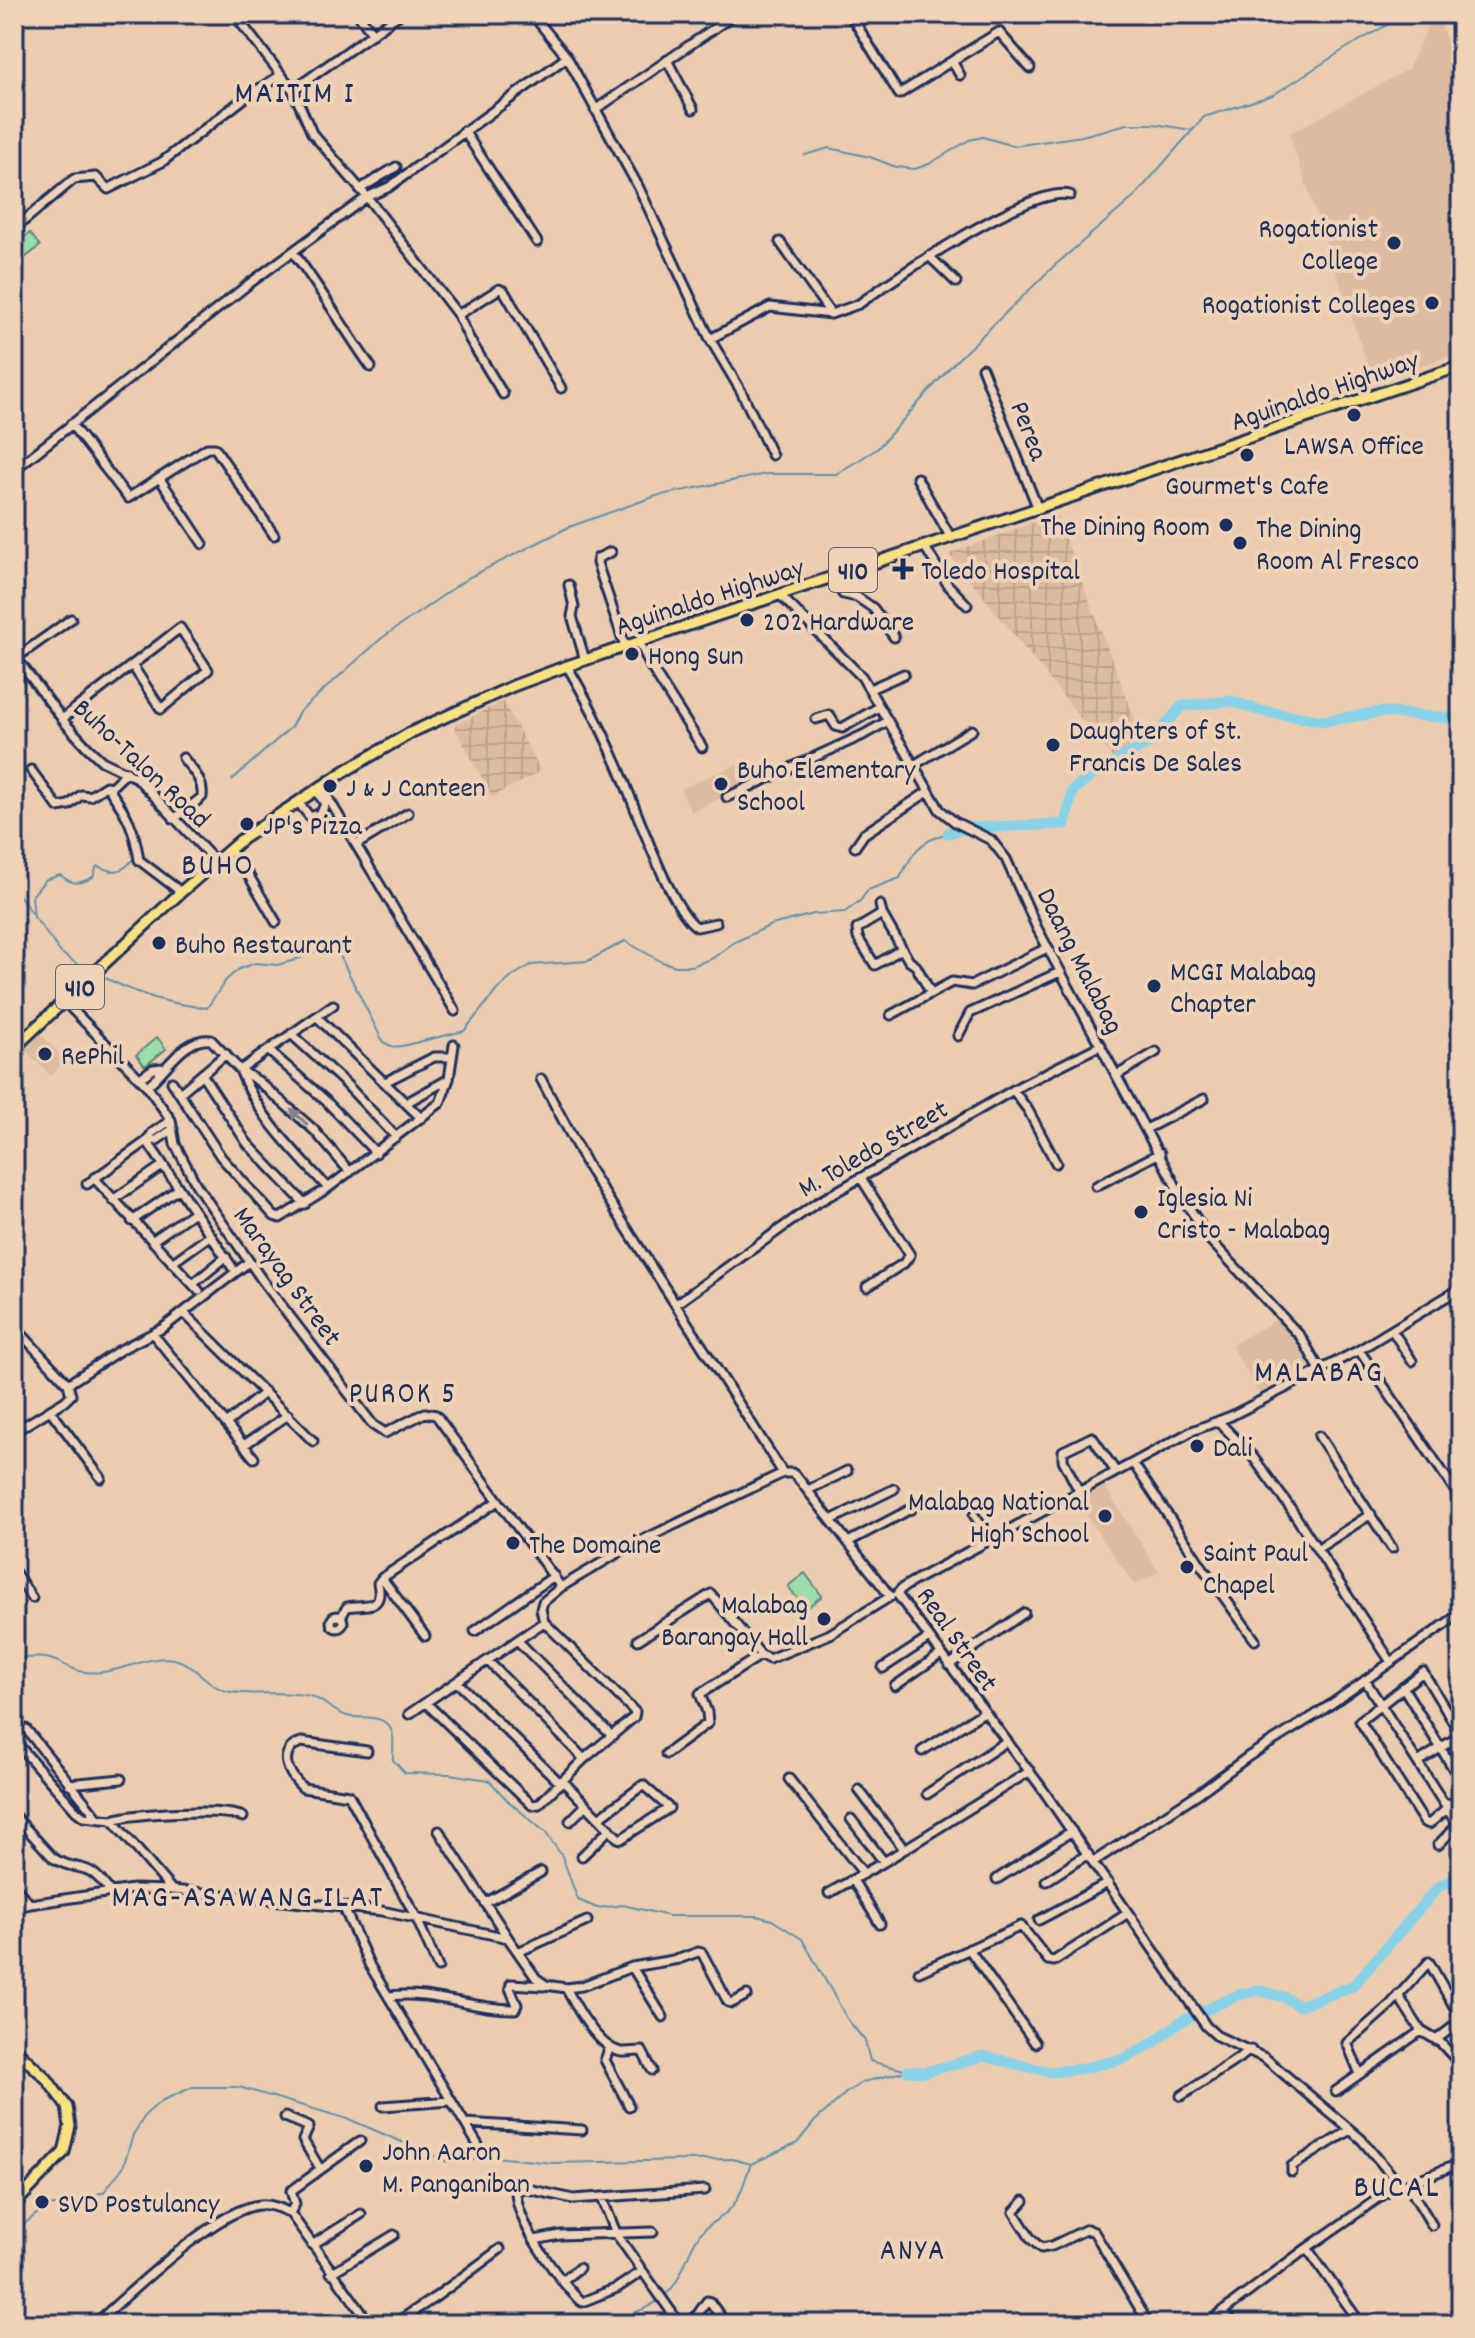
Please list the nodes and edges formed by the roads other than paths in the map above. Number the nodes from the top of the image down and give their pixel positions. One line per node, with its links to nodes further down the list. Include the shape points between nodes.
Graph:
1 (234, 14): 14 (street)
2 (358, 14): 9 (street)
3 (400, 14): 9 (street)
4 (532, 14): 10 (street)
5 (711, 14): 8 (street)
6 (735, 14): 8 (street)
7 (850, 14): 12 (street, via 899,94)
8 (718, 25): 11 (street)
9 (373, 34): 16 (street)
10 (567, 57): 18 (street); 19 (street)
11 (667, 60): 17 (street); 18 (street)
12 (952, 61): 13 (street, via 999,32); 15 (street)
13 (1030, 68)
14 (281, 75): 16 (street); 24 (street, via 162,162 108,189 96,177 74,179)
15 (960, 75)
16 (293, 90): 21 (street, via 312,133)
17 (693, 109)
18 (595, 110): 32 (street, via 639,188)
19 (464, 131): 23 (street, via 389,187); 25 (street)
20 (396, 167): 21 (street)
21 (360, 189): 23 (street)
22 (1070, 195): 28 (street, via 1061,193 1015,209)
23 (367, 197): 27 (street); 31 (street)
24 (14, 229)
25 (537, 242)
26 (780, 242): 30 (street)
27 (293, 252): 34 (street); 38 (street)
28 (929, 256): 29 (street); 30 (street, via 859,304)
29 (956, 282)
30 (831, 314): 32 (street, via 770,307)
31 (458, 315): 36 (street, via 492,292 504,291); 37 (street)
32 (710, 339): 39 (street)
33 (1461, 366): 43 (main road, Aguinaldo Highway / 410)
34 (371, 367)
35 (982, 368): 43 (street, Perea)
36 (561, 388)
37 (503, 394)
38 (71, 424): 40 (street); 42 (street, via 128,498)
39 (772, 455)
40 (14, 470)
41 (917, 478): 45 (street)
42 (160, 479): 44 (street, via 215,448); 46 (street)
43 (1038, 509): 45 (main road, Aguinaldo Highway / 410)
44 (274, 535)
45 (951, 538): 47 (main road, Aguinaldo Highway / 410)
46 (203, 544)
47 (925, 547): 49 (main road, Aguinaldo Highway / 410); 52 (street)
48 (611, 552): 56 (street, via 597,563)
49 (832, 578): 51 (main road, Aguinaldo Highway / 410); 54 (street, via 843,594 873,608)
50 (569, 585): 58 (street)
51 (780, 595): 55 (main road, Aguinaldo Highway / 410); 62 (street, Daang Malabag)
52 (967, 605)
53 (71, 619): 57 (street)
54 (894, 637)
55 (639, 642): 56 (main road, Aguinaldo Highway / 410); 68 (street)
56 (625, 646): 58 (main road, Aguinaldo Highway / 410)
57 (15, 656): 64 (street, Buho-Talon Road)
58 (585, 660): 60 (main road, Aguinaldo Highway / 410)
59 (132, 665): 59 (street, via 180,628 208,670 161,709); 64 (street)
60 (567, 666): 74 (main road, Aguinaldo Highway / 410, via 412,732); 87 (street, via 687,918 697,927)
61 (904, 674): 62 (street)
62 (870, 689): 63 (street, Daang Malabag)
63 (879, 707): 65 (street, via 842,728 829,715); 66 (street, Daang Malabag)
64 (62, 719): 72 (street, Buho-Talon Road, via 102,761)
65 (816, 719)
66 (888, 721): 70 (street, Daang Malabag); 76 (street)
67 (972, 730): 70 (street)
68 (702, 747)
69 (183, 758): 79 (street, via 204,792)
70 (914, 765): 75 (street, Daang Malabag)
71 (31, 770): 73 (street, via 58,807)
72 (127, 772): 73 (street); 79 (street, Buho-Talon Road)
73 (111, 787): 85 (street, via 127,814 139,860)
74 (318, 788): 77 (main road, Aguinaldo Highway / 410); 77 (street, via 325,804 321,813 310,817); 81 (street)
75 (929, 791): 82 (street, via 864,834); 89 (street, Daang Malabag, via 940,810 991,840 1012,869)
76 (727, 797)
77 (298, 802): 80 (main road, Aguinaldo Highway / 410)
78 (408, 813): 81 (street)
79 (174, 819): 84 (street, Buho-Talon Road)
80 (267, 823): 83 (main road, Aguinaldo Highway / 410); 84 (main road, Aguinaldo Highway / 410)
81 (356, 845): 95 (street)
82 (855, 847)
83 (233, 854): 86 (street); 88 (main road, Aguinaldo Highway / 410)
84 (215, 861): 85 (main road, Aguinaldo Highway / 410)
85 (181, 892): 88 (main road, Aguinaldo Highway / 410)
86 (276, 922)
87 (716, 923)
88 (146, 927): 93 (main road, Aguinaldo Highway / 410)
89 (1047, 948): 91 (street, Daang Malabag); 92 (street, via 972,985 952,982)
90 (902, 949): 90 (street, via 881,909 858,927 858,938 875,965); 92 (street)
91 (1060, 972): 99 (street, via 970,1013); 101 (street, Daang Malabag)
92 (931, 993): 96 (street)
93 (64, 1001): 102 (main road, Aguinaldo Highway / 410); 111 (street, Marayag Street)
94 (333, 1005): 97 (street)
95 (455, 1011)
96 (891, 1015)
97 (317, 1017): 98 (street); 115 (street)
98 (291, 1034): 103 (street); 124 (street)
99 (958, 1036)
100 (454, 1045): 106 (street)
101 (1101, 1045): 110 (street, Daang Malabag); 117 (street, M. Toledo Street)
102 (14, 1048)
103 (268, 1050): 108 (street); 126 (street)
104 (1156, 1052): 110 (street)
105 (226, 1054): 107 (street, via 211,1040 200,1039); 108 (street); 109 (street)
106 (452, 1057): 112 (street); 115 (street, via 434,1057)
107 (163, 1068): 111 (street); 116 (street)
108 (240, 1070): 130 (street, one-way to 108, via 314,1130); 133 (street, via 271,1127)
109 (202, 1074): 118 (street); 136 (street, via 247,1143)
110 (1117, 1075): 123 (street, Daang Malabag)
111 (140, 1078): 116 (street, Marayag Street)
112 (449, 1079): 120 (street); 121 (street, via 440,1103)
113 (541, 1079): 149 (street, via 589,1169)
114 (172, 1082): 118 (street)
115 (385, 1082): 120 (street)
116 (147, 1086): 122 (street, Marayag Street)
117 (1013, 1090): 128 (street); 131 (street, M. Toledo Street)
118 (181, 1092): 136 (street, via 221,1157 274,1216 286,1217)
119 (1204, 1099): 123 (street)
120 (406, 1103): 121 (street)
121 (421, 1118): 124 (street)
122 (172, 1124): 125 (street); 142 (street, Marayag Street, via 185,1166)
123 (1146, 1129): 127 (street, Daang Malabag)
124 (396, 1137): 126 (street)
125 (147, 1141): 129 (street); 135 (street, via 91,1181)
126 (376, 1153): 130 (street)
127 (1160, 1153): 132 (street); 156 (street, Daang Malabag, via 1205,1233 1301,1337)
128 (1056, 1163)
129 (162, 1166): 134 (street); 135 (street)
130 (350, 1172): 133 (street)
131 (861, 1178): 146 (street, via 910,1255); 149 (street, M. Toledo Street, via 786,1223)
132 (1096, 1186)
133 (328, 1188): 136 (street)
134 (178, 1189): 137 (street); 138 (street)
135 (113, 1200): 138 (street)
136 (305, 1204)
137 (194, 1212): 139 (street); 140 (street)
138 (132, 1221): 140 (street)
139 (211, 1235): 141 (street); 143 (street)
140 (152, 1241): 143 (street)
141 (226, 1257): 144 (street); 145 (street)
142 (249, 1262): 150 (street); 177 (street, Marayag Street, via 379,1431 392,1431 425,1413 436,1415)
143 (172, 1263): 145 (street)
144 (232, 1267)
145 (193, 1284): 148 (street)
146 (867, 1287)
147 (1461, 1288): 152 (street, Real Street)
148 (199, 1291)
149 (676, 1304): 171 (street)
150 (184, 1313): 153 (street); 158 (street)
151 (14, 1326): 157 (street)
152 (1392, 1330): 154 (street, Real Street); 155 (street)
153 (153, 1334): 157 (street); 162 (street)
154 (1359, 1350): 156 (street, Real Street); 176 (street)
155 (1412, 1361)
156 (1320, 1370): 161 (street, Real Street)
157 (68, 1384): 159 (street, via 71,1395)
158 (265, 1392): 160 (street); 162 (street)
159 (50, 1410): 163 (street); 172 (street)
160 (288, 1415): 165 (street); 166 (street)
161 (1218, 1421): 168 (street, Real Street); 185 (street, via 1253,1457)
162 (227, 1423): 166 (street)
163 (14, 1432)
164 (1319, 1436): 179 (street)
165 (313, 1441)
166 (244, 1445): 167 (street)
167 (254, 1458)
168 (1133, 1463): 170 (street, Real Street); 200 (street)
169 (847, 1471): 174 (street)
170 (1116, 1472): 175 (street, Real Street); 175 (street, via 1092,1437 1063,1451)
171 (783, 1473): 174 (street, via 792,1473); 189 (street, via 628,1547)
172 (101, 1478)
173 (894, 1489): 181 (street)
174 (808, 1490): 181 (street)
175 (1079, 1491): 182 (street, Real Street)
176 (1461, 1499)
177 (498, 1501): 187 (street, Marayag Street); 188 (street)
178 (911, 1509): 183 (street)
179 (1371, 1514): 184 (street); 185 (street)
180 (974, 1515): 182 (street)
181 (831, 1520): 183 (street)
182 (991, 1539): 190 (street, Real Street)
183 (848, 1542): 190 (street)
184 (1392, 1548)
185 (1317, 1549): 205 (street)
186 (14, 1571): 191 (street)
187 (554, 1576): 189 (street, Marayag Street); 196 (street)
188 (382, 1578): 194 (street, via 376,1602 347,1607); 197 (street)
189 (561, 1587): 195 (street, via 543,1602)
190 (894, 1595): 198 (street, Real Street); 203 (street, via 830,1634 769,1659)
191 (32, 1598)
192 (1024, 1613): 206 (street)
193 (1461, 1613): 205 (street)
194 (341, 1617)
195 (544, 1622): 201 (street); 218 (street, via 634,1709 634,1717)
196 (475, 1631)
197 (425, 1636)
198 (929, 1638): 202 (street, Real Street); 207 (street)
199 (638, 1640): 203 (street, via 711,1594)
200 (1255, 1640)
201 (518, 1641): 204 (street); 218 (street)
202 (941, 1654): 206 (street, Real Street); 210 (street)
203 (761, 1655): 224 (street, via 700,1694 708,1723)
204 (488, 1661): 209 (street); 225 (street)
205 (1391, 1662): 208 (street)
206 (949, 1665): 214 (street, Real Street)
207 (883, 1668)
208 (1365, 1680): 213 (street); 254 (street)
209 (457, 1682): 212 (street); 230 (street)
210 (895, 1686)
211 (1403, 1687): 213 (street); 217 (street, via 1423,1672); 221 (street)
212 (426, 1703): 215 (street); 230 (street, via 532,1805)
213 (1381, 1704): 226 (street); 237 (street, via 1360,1721 1416,1810 1429,1824)
214 (984, 1712): 220 (street, Real Street); 223 (street)
215 (409, 1714)
216 (26, 1729): 232 (street)
217 (1461, 1735): 221 (street)
218 (612, 1736): 225 (street)
219 (14, 1740): 239 (street, via 76,1811)
220 (1007, 1741): 227 (street, Real Street); 234 (street)
221 (1440, 1748): 226 (street); 231 (street)
222 (367, 1751): 270 (street, via 301,1742 285,1758 303,1788 349,1795)
223 (922, 1751)
224 (666, 1754)
225 (584, 1759): 230 (street)
226 (1418, 1762): 237 (street)
227 (1030, 1771): 248 (street, Real Street); 250 (street)
228 (121, 1779): 232 (street)
229 (789, 1779): 256 (street)
230 (560, 1781): 236 (street)
231 (1461, 1781)
232 (69, 1784): 239 (street)
233 (859, 1790): 250 (street)
234 (927, 1794)
235 (1461, 1802): 237 (street)
236 (586, 1805): 241 (street); 244 (street)
237 (1447, 1806): 245 (street)
238 (14, 1815): 263 (street, via 53,1858 92,1871)
239 (97, 1817): 243 (street)
240 (243, 1817): 243 (street, via 234,1813)
241 (599, 1818): 246 (street); 246 (street, via 643,1785 669,1808 625,1837 618,1838)
242 (851, 1819): 253 (street)
243 (112, 1820): 262 (street)
244 (570, 1821)
245 (1459, 1823): 249 (street)
246 (610, 1829): 252 (street)
247 (439, 1831): 265 (street)
248 (1072, 1831): 251 (street, Real Street); 257 (street)
249 (1438, 1845)
250 (904, 1849): 253 (street)
251 (1088, 1854): 254 (street, Real Street); 259 (street)
252 (582, 1856)
253 (884, 1862): 256 (street)
254 (1093, 1862): 260 (street, Real Street)
255 (541, 1872): 265 (street)
256 (864, 1874): 258 (street)
257 (997, 1879)
258 (853, 1880): 264 (street); 273 (street)
259 (1046, 1881)
260 (1108, 1883): 269 (street, Real Street); 271 (street)
261 (14, 1886): 266 (street)
262 (172, 1890): 263 (street); 267 (street)
263 (110, 1892): 266 (street)
264 (829, 1893)
265 (485, 1903): 274 (street)
266 (30, 1904): 268 (street)
267 (343, 1906): 270 (street); 284 (street)
268 (14, 1908)
269 (1128, 1913): 275 (street, via 1051,1962 1021,1926); 291 (street, Real Street, via 1206,2026)
270 (416, 1917): 274 (street); 277 (street)
271 (1039, 1920)
272 (587, 1921): 276 (street)
273 (880, 1924)
274 (508, 1938): 276 (street)
275 (969, 1949): 279 (street); 288 (street)
276 (518, 1952): 280 (street)
277 (438, 1967)
278 (632, 1967): 281 (street); 282 (street, via 698,1952 728,2002); 285 (street)
279 (919, 1972)
280 (546, 1985): 281 (street); 284 (street, via 511,1984 515,2009)
281 (566, 1988): 289 (street)
282 (747, 1995)
283 (1398, 1995): 286 (street); 287 (street, via 1431,1962 1460,2017); 294 (street, via 1347,2043)
284 (390, 1996): 297 (street)
285 (663, 2017)
286 (1421, 2031): 287 (street); 294 (street)
287 (1436, 2040): 292 (street)
288 (1035, 2043)
289 (610, 2047): 293 (street, via 642,2051); 299 (street, via 605,2060)
290 (14, 2048): 313 (main road, via 47,2079 67,2107 70,2126 64,2152)
291 (1251, 2050): 296 (street); 303 (street, Real Street)
292 (1461, 2065)
293 (652, 2070)
294 (1360, 2074): 295 (street)
295 (1336, 2091)
296 (1181, 2096)
297 (451, 2101): 298 (street); 301 (street)
298 (383, 2106)
299 (629, 2106)
300 (285, 2117): 307 (street, via 309,2127 303,2140)
301 (465, 2123): 302 (street); 305 (street)
302 (582, 2130)
303 (1350, 2130): 308 (street, via 1292,2166); 309 (street, Real Street)
304 (360, 2141): 307 (street)
305 (478, 2145)
306 (1461, 2163): 309 (street)
307 (320, 2169): 314 (street, via 291,2191 295,2204)
308 (1292, 2172)
309 (1403, 2184): 316 (street, Real Street); 322 (street)
310 (705, 2190): 311 (street)
311 (602, 2198): 319 (street); 320 (street, via 562,2198 516,2189)
312 (1024, 2201): 335 (street, via 1015,2217 1041,2248 1087,2229 1094,2232)
313 (14, 2205)
314 (290, 2213): 321 (street); 329 (street, via 258,2205 224,2219)
315 (361, 2214): 321 (street)
316 (1432, 2225)
317 (653, 2232): 319 (street)
318 (394, 2235): 326 (street)
319 (617, 2235): 320 (street); 325 (street)
320 (535, 2240): 327 (street)
321 (312, 2245): 326 (street)
322 (1307, 2248): 328 (street); 338 (street)
323 (500, 2249): 331 (street)
324 (579, 2268): 327 (street)
325 (641, 2272): 327 (street, via 582,2302); 332 (street)
326 (331, 2273): 330 (street)
327 (562, 2281)
328 (1222, 2311): 336 (street); 337 (street)
329 (95, 2324)
330 (370, 2324)
331 (394, 2324)
332 (680, 2324)
333 (691, 2324): 334 (street, via 707,2301)
334 (726, 2324)
335 (1149, 2324)
336 (1206, 2324)
337 (1234, 2324)
338 (1361, 2324)

